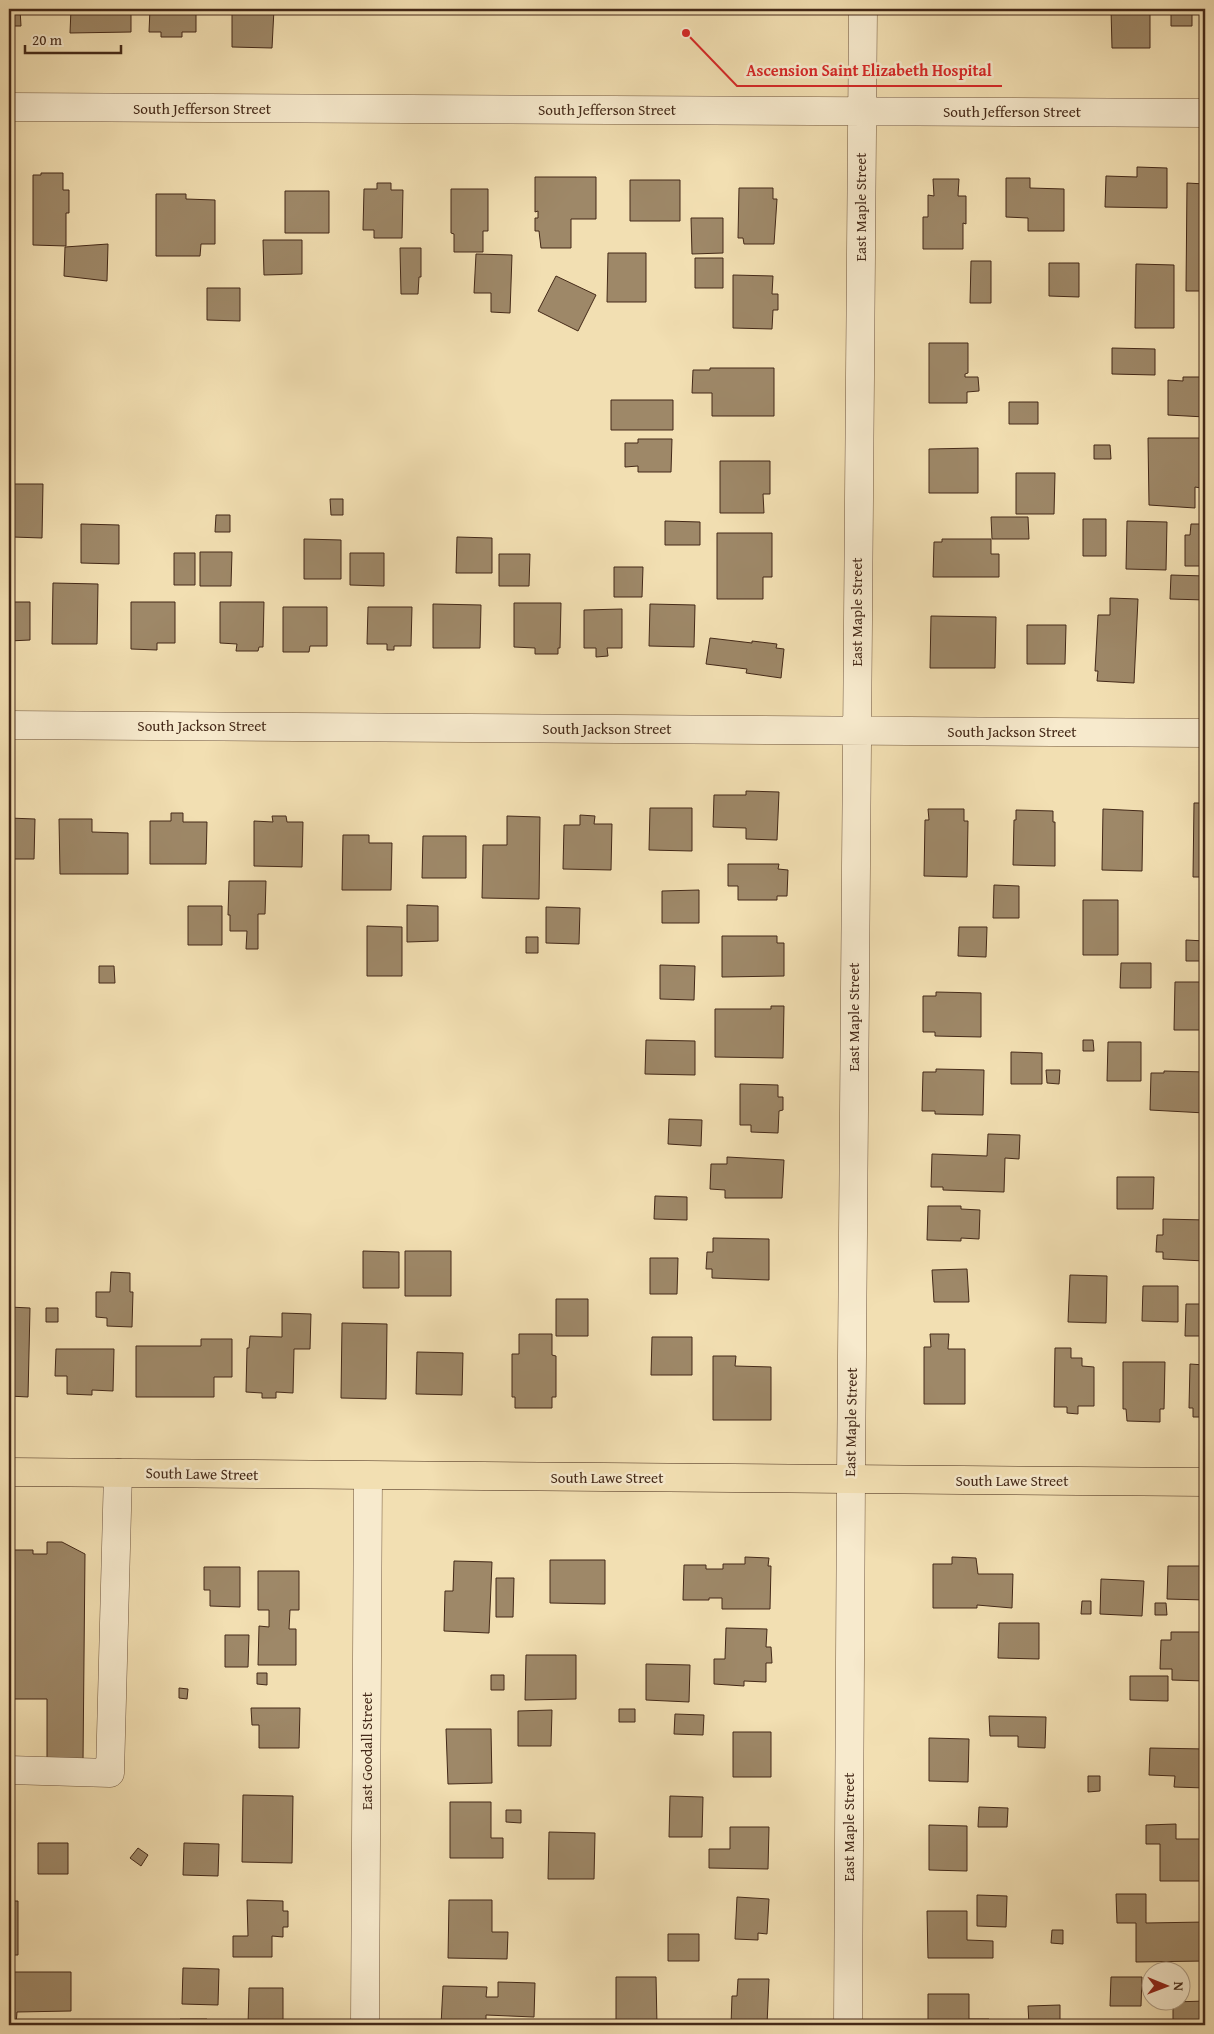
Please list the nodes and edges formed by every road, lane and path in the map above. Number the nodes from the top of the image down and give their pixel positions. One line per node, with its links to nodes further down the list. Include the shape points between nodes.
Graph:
1 (863, 9): 3 (street, East Maple Street)
2 (9, 107): 3 (street, South Jefferson Street)
3 (862, 111): 4 (street, South Jefferson Street); 6 (street, East Maple Street)
4 (1205, 113)
5 (9, 725): 6 (street, South Jackson Street)
6 (857, 731): 7 (street, South Jackson Street); 11 (street, East Maple Street)
7 (1205, 733)
8 (9, 1472): 9 (main road, South Lawe Street)
9 (118, 1473): 10 (main road, South Lawe Street); 13 (street, via 110,1773)
10 (368, 1476): 11 (main road, South Lawe Street); 14 (street, East Goodall Street)
11 (850, 1479): 12 (main road, South Lawe Street); 15 (street, East Maple Street)
12 (1205, 1482)
13 (9, 1770)
14 (365, 2025)
15 (848, 2025)

